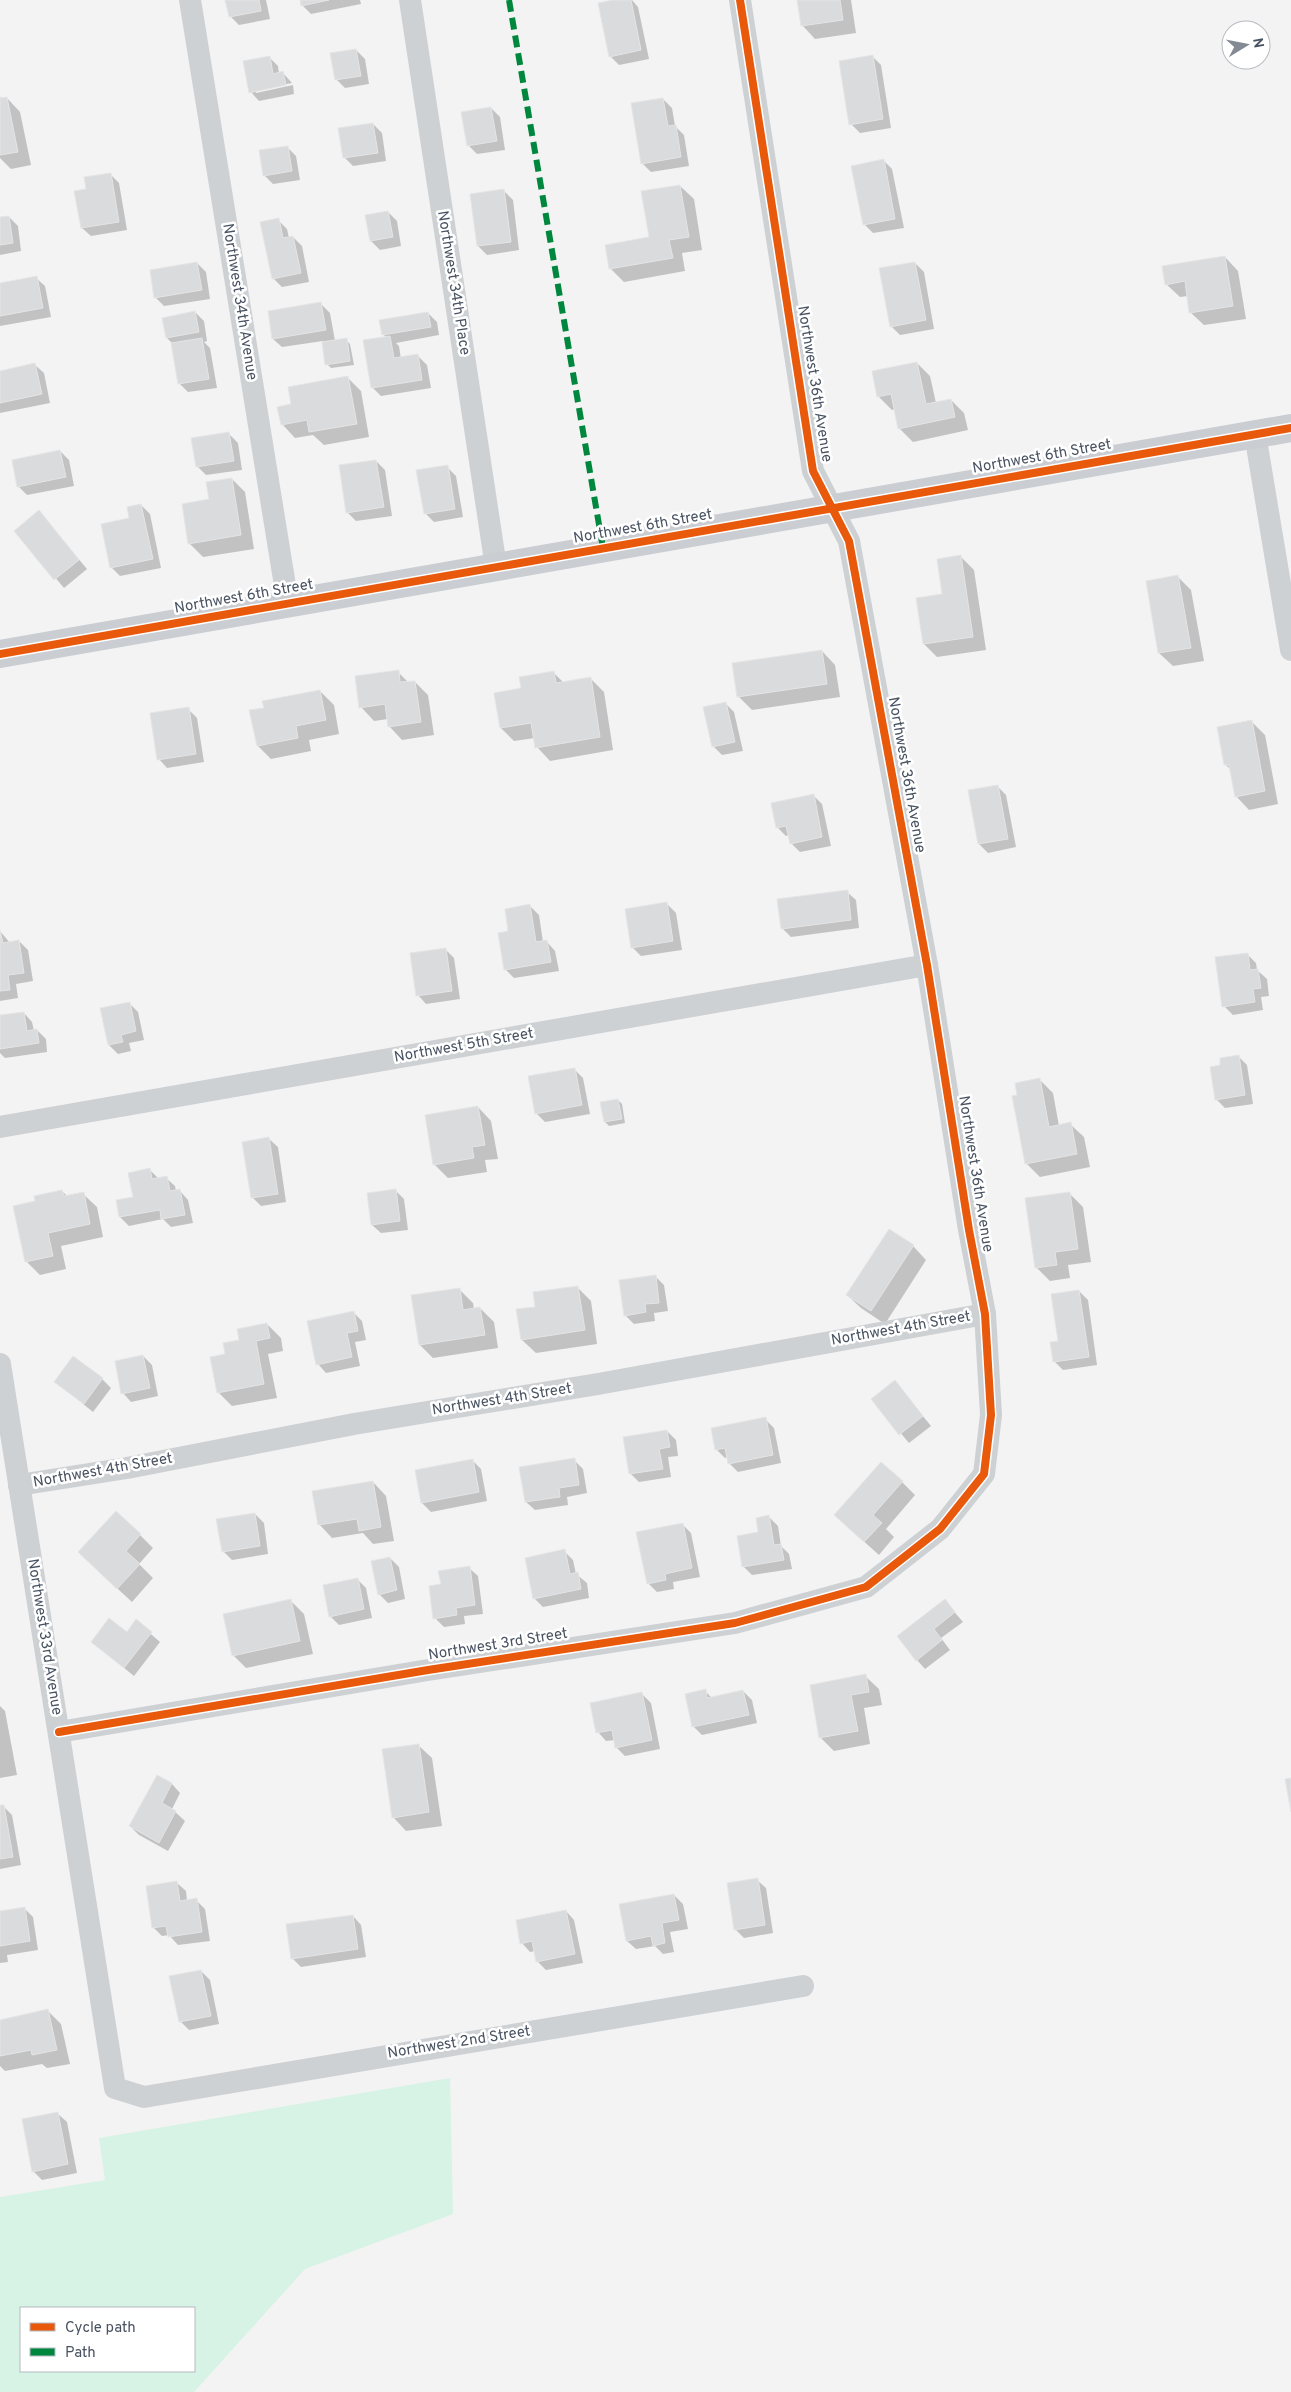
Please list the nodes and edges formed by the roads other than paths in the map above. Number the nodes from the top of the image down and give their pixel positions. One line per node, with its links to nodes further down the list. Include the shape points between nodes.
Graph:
1 (190, 0): 8 (street, Northwest 34th Avenue)
2 (410, 0): 7 (street, Northwest 34th Place)
3 (740, 0): 6 (street, Northwest 36th Avenue, via 813,471)
4 (1291, 428): 5 (main road, Northwest 6th Street)
5 (1255, 434): 6 (main road, Northwest 6th Street); 9 (street)
6 (832, 508): 7 (main road, Northwest 6th Street); 11 (street, Northwest 36th Avenue, via 849,541)
7 (496, 566): 8 (main road, Northwest 6th Street)
8 (288, 604): 10 (main road, Northwest 6th Street)
9 (1291, 650)
10 (0, 654)
11 (927, 964): 12 (street, Northwest 5th Street); 13 (street, Northwest 36th Avenue)
12 (0, 1127)
13 (985, 1314): 16 (street, Northwest 4th Street); 17 (street, Northwest 36th Avenue, via 991,1415 984,1474 940,1529)
14 (0, 1364): 15 (street, Northwest 33rd Avenue)
15 (6, 1436): 16 (street, Northwest 33rd Avenue)
16 (19, 1485): 18 (street, Northwest 33rd Avenue)
17 (924, 1542): 18 (street, Northwest 3rd Street, via 866,1587 736,1623 428,1670)
18 (59, 1732): 20 (street, Northwest 33rd Avenue)
19 (803, 1986): 20 (street, Northwest 2nd Street, via 144,2097)
20 (115, 2088)

